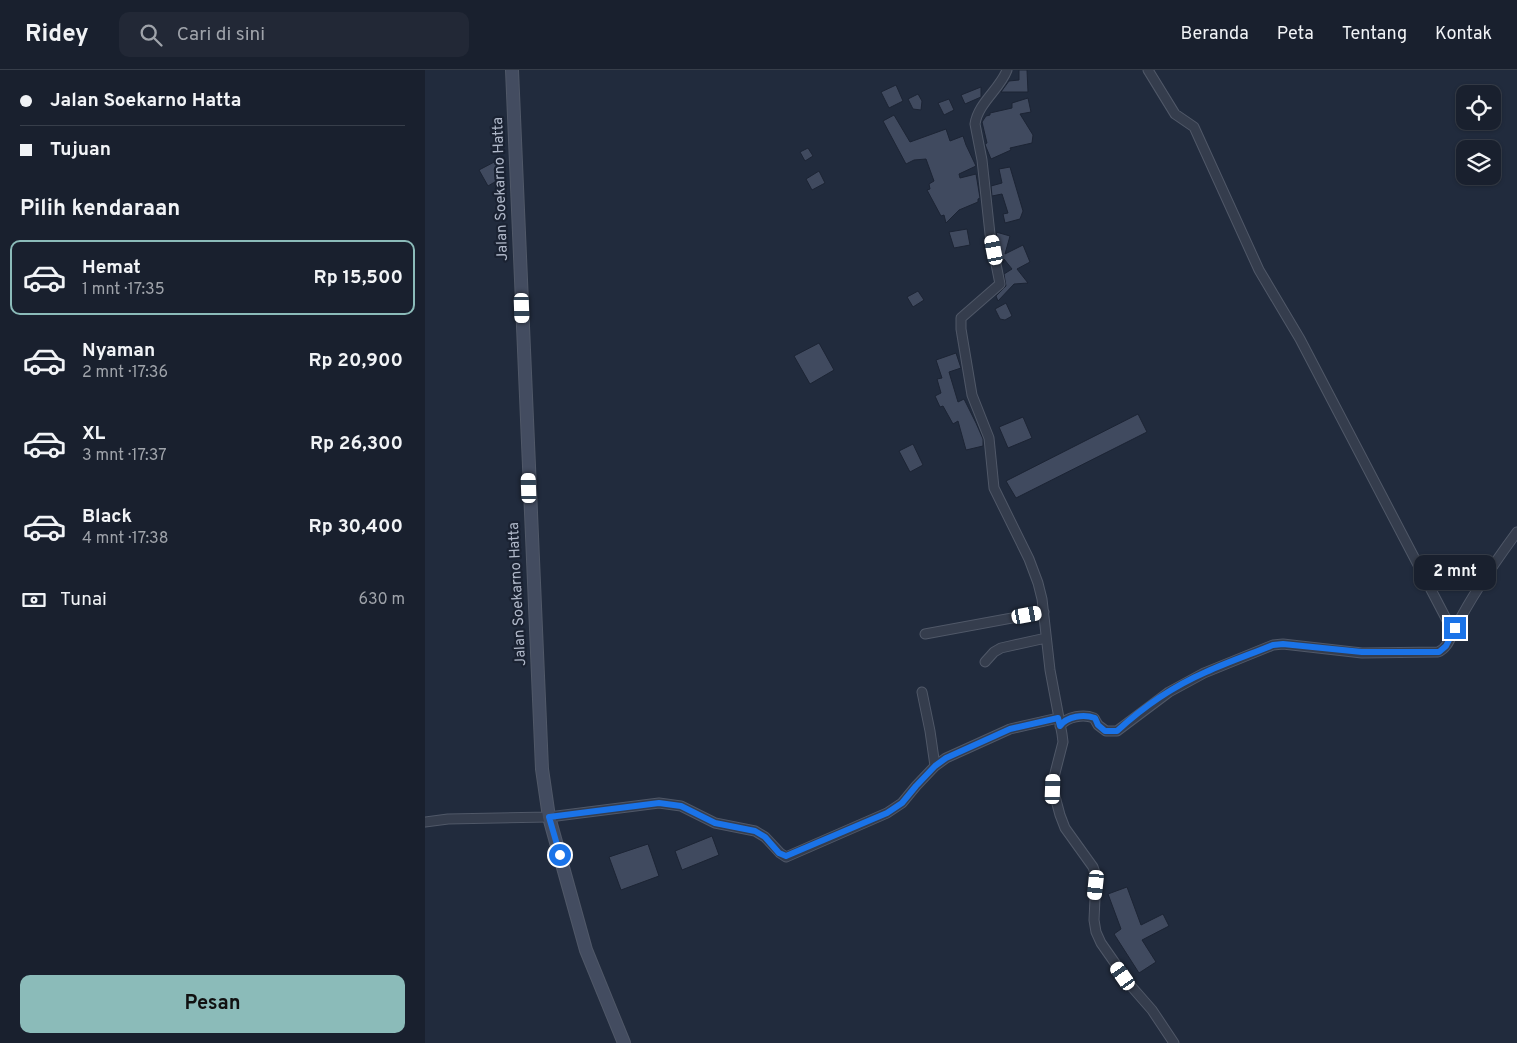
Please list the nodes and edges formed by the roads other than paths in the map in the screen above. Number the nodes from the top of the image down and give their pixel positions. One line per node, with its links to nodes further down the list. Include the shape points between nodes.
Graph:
1 (512, 70): 13 (street, Jalan Soekarno Hatta, via 534,607 543,769)
2 (1007, 70): 5 (street, via 975,124 1000,284 961,318 961,329 972,395 989,438 994,488 1032,567)
3 (1148, 70): 6 (street, via 1175,114 1195,127 1259,270 1300,339 1451,628)
4 (1517, 532): 6 (street, via 1488,572)
5 (1044, 612): 7 (street); 8 (street)
6 (1455, 628): 11 (street, via 1439,652 1362,652 1273,645 1169,692 1117,731 1105,731 1095,718 1089,716)
7 (925, 634)
8 (1046, 638): 9 (street, via 1001,648); 11 (street)
9 (985, 662)
10 (922, 692): 12 (street)
11 (1059, 722): 12 (street, via 1010,729); 16 (street, via 1063,742 1053,789 1065,828 1091,862 1096,876 1096,932)
12 (935, 766): 13 (street, via 902,803 887,813 786,856 755,831 715,823 681,806 659,803)
13 (549, 817): 14 (street); 15 (street, Jalan Soekarno Hatta, via 586,950)
14 (425, 822)
15 (624, 1043)
16 (1174, 1043)

